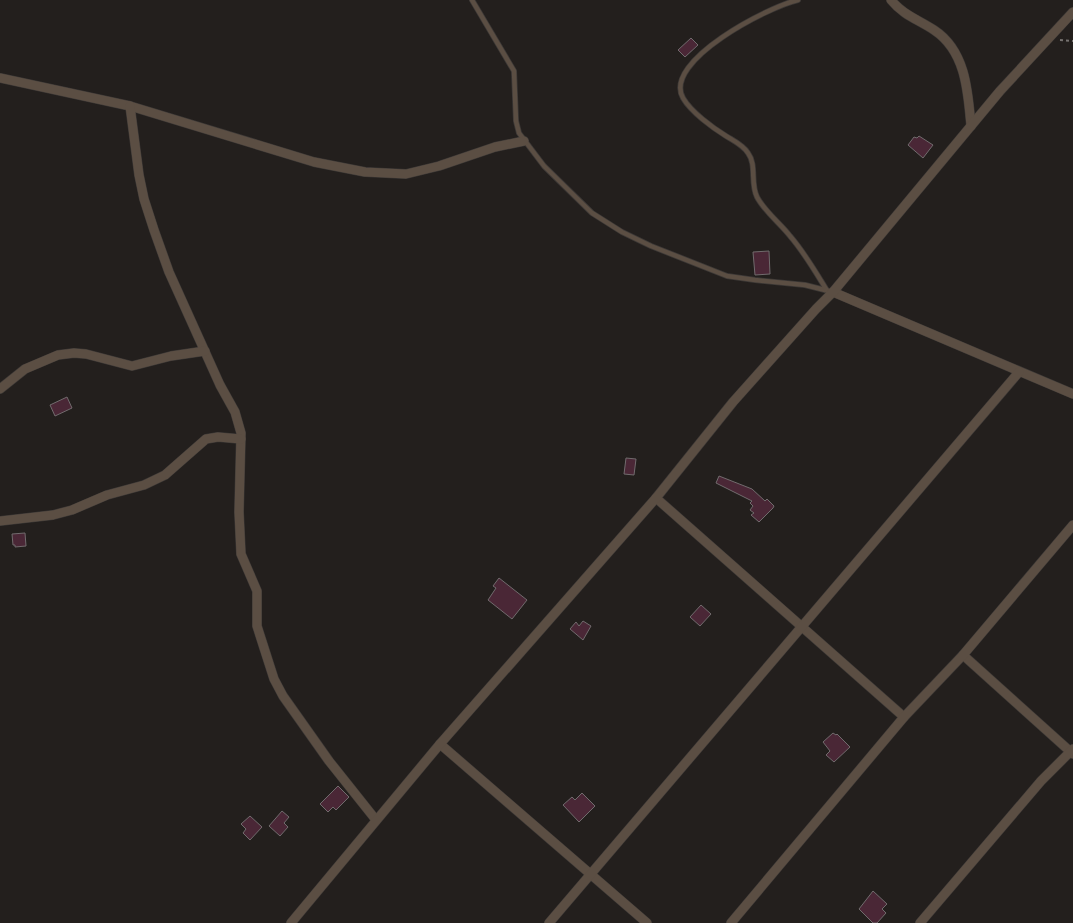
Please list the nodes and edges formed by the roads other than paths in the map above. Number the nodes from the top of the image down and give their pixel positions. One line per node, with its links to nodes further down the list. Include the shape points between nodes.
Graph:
1 (472, 0): 8 (lane, via 514,71 516,121 519,134)
2 (798, 0): 9 (lane, via 769,10 736,28 708,48 684,75 680,82 680,92 684,100 705,121 748,152 752,160 756,195)
3 (891, 0): 7 (street, via 909,16 944,37 952,48 966,84)
4 (1073, 12): 7 (street)
5 (0, 78): 6 (street)
6 (130, 106): 8 (street, via 314,162 365,172 406,174 439,166 471,153); 10 (street, via 144,199 169,272)
7 (971, 126): 9 (street)
8 (524, 141): 9 (lane, via 565,188 592,213 622,232 727,276)
9 (830, 290): 11 (street); 15 (street, via 733,402)
10 (205, 351): 12 (street, via 132,366 86,354 58,355 25,369); 14 (street, via 235,412)
11 (1019, 372): 13 (street); 18 (street)
12 (0, 389)
13 (1073, 394)
14 (241, 439): 16 (street, via 206,439 165,475 72,510 53,515); 23 (street, via 241,554 257,591 257,626 274,679 329,761)
15 (656, 498): 18 (street); 21 (street)
16 (0, 521)
17 (1073, 525): 19 (street)
18 (803, 627): 20 (street); 24 (street)
19 (963, 655): 20 (street); 22 (street)
20 (904, 717): 28 (street)
21 (440, 744): 23 (street); 24 (street)
22 (1072, 751): 29 (street, via 1041,781)
23 (376, 820): 25 (street)
24 (591, 875): 26 (street); 27 (street)
25 (291, 923)
26 (549, 923)
27 (647, 923)
28 (731, 923)
29 (920, 923)

